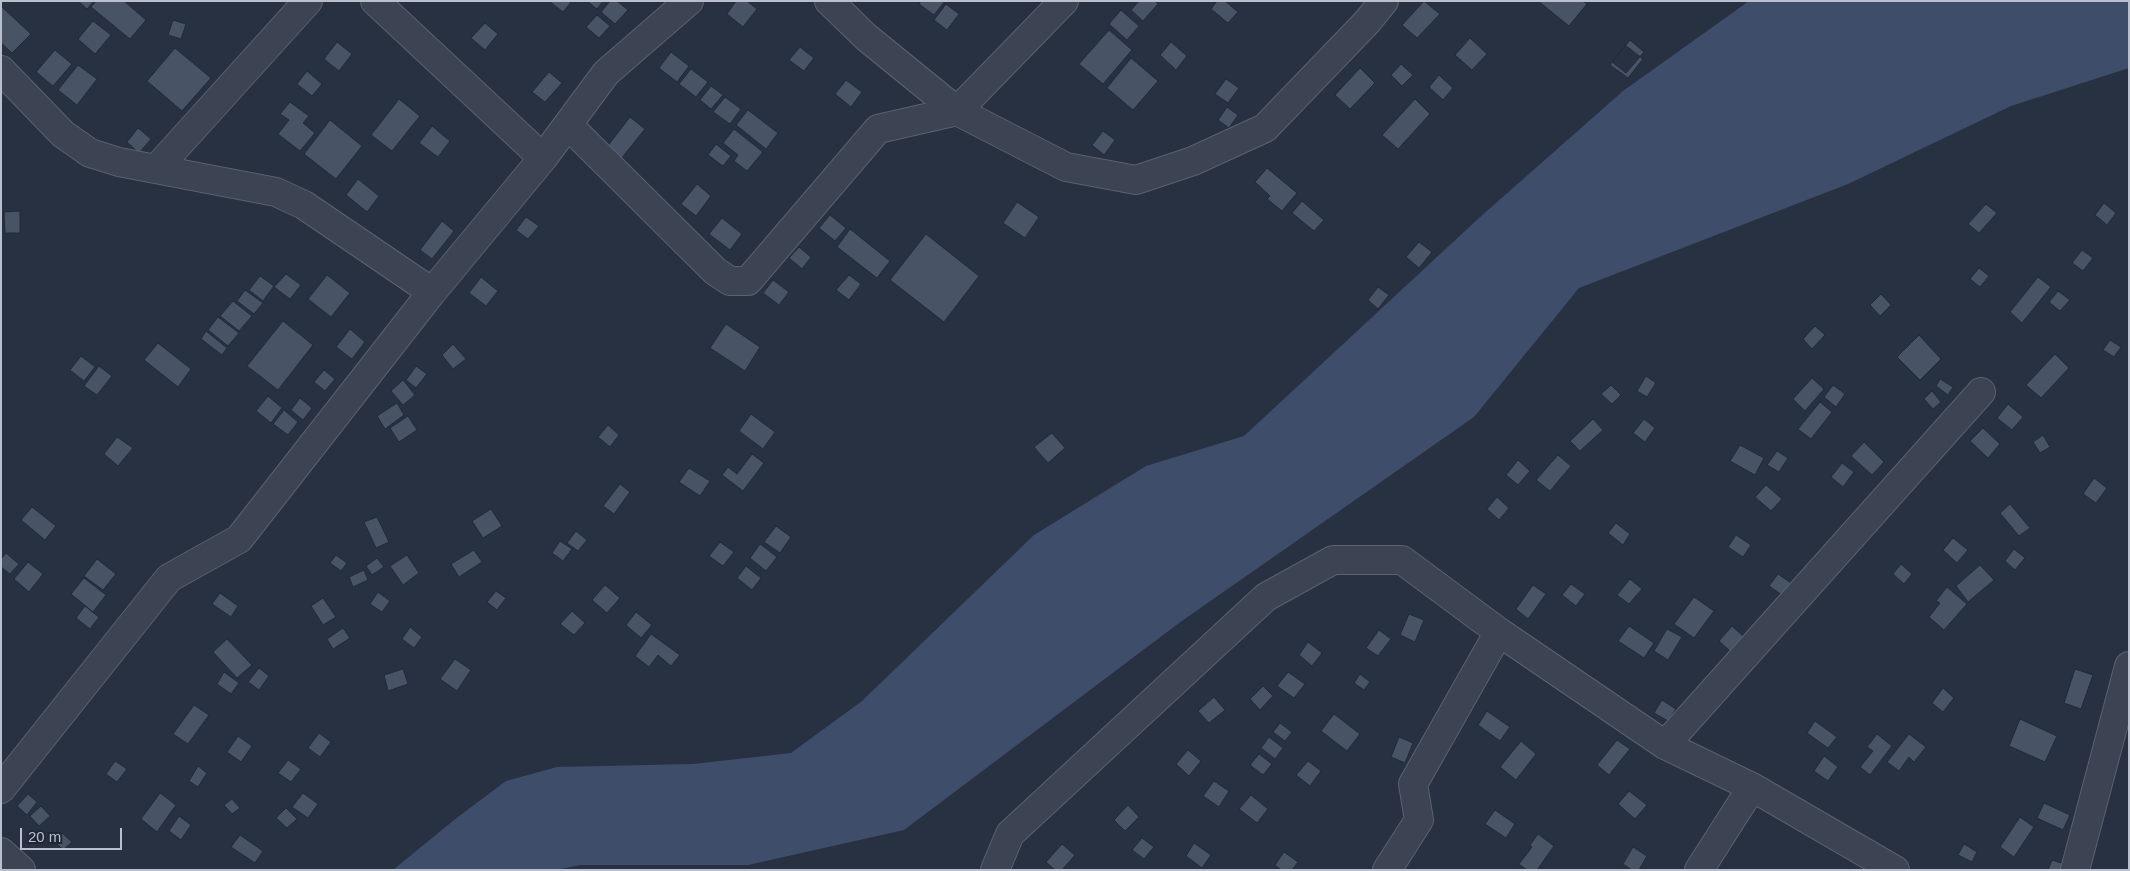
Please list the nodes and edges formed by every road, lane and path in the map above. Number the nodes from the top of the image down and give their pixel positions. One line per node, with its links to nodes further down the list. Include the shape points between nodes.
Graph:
1 (308, 1): 11 (street)
2 (375, 1): 10 (street)
3 (689, 1): 9 (street, via 606,73)
4 (829, 1): 8 (street, via 866,37)
5 (1064, 1): 8 (street)
6 (1384, 1): 8 (street, via 1265,128 1193,161 1136,180 1066,167)
7 (1, 70): 11 (street, via 63,134 90,153)
8 (957, 111): 9 (street, via 878,129 748,281 730,281 715,271)
9 (568, 125): 10 (street)
10 (543, 158): 12 (street)
11 (157, 168): 12 (street, via 276,192 304,205)
12 (432, 292): 18 (street, via 239,539 170,578)
13 (1981, 392): 16 (street)
14 (1499, 632): 16 (street); 21 (street, via 1402,560 1333,560 1266,597 1010,834); 22 (street, via 1413,784 1419,820)
15 (2129, 666): 25 (street)
16 (1665, 746): 17 (street)
17 (1752, 786): 23 (street); 24 (street)
18 (1, 789)
19 (1, 852): 20 (street)
20 (21, 870)
21 (995, 870)
22 (1387, 870)
23 (1699, 870)
24 (1895, 870)
25 (2074, 870)

